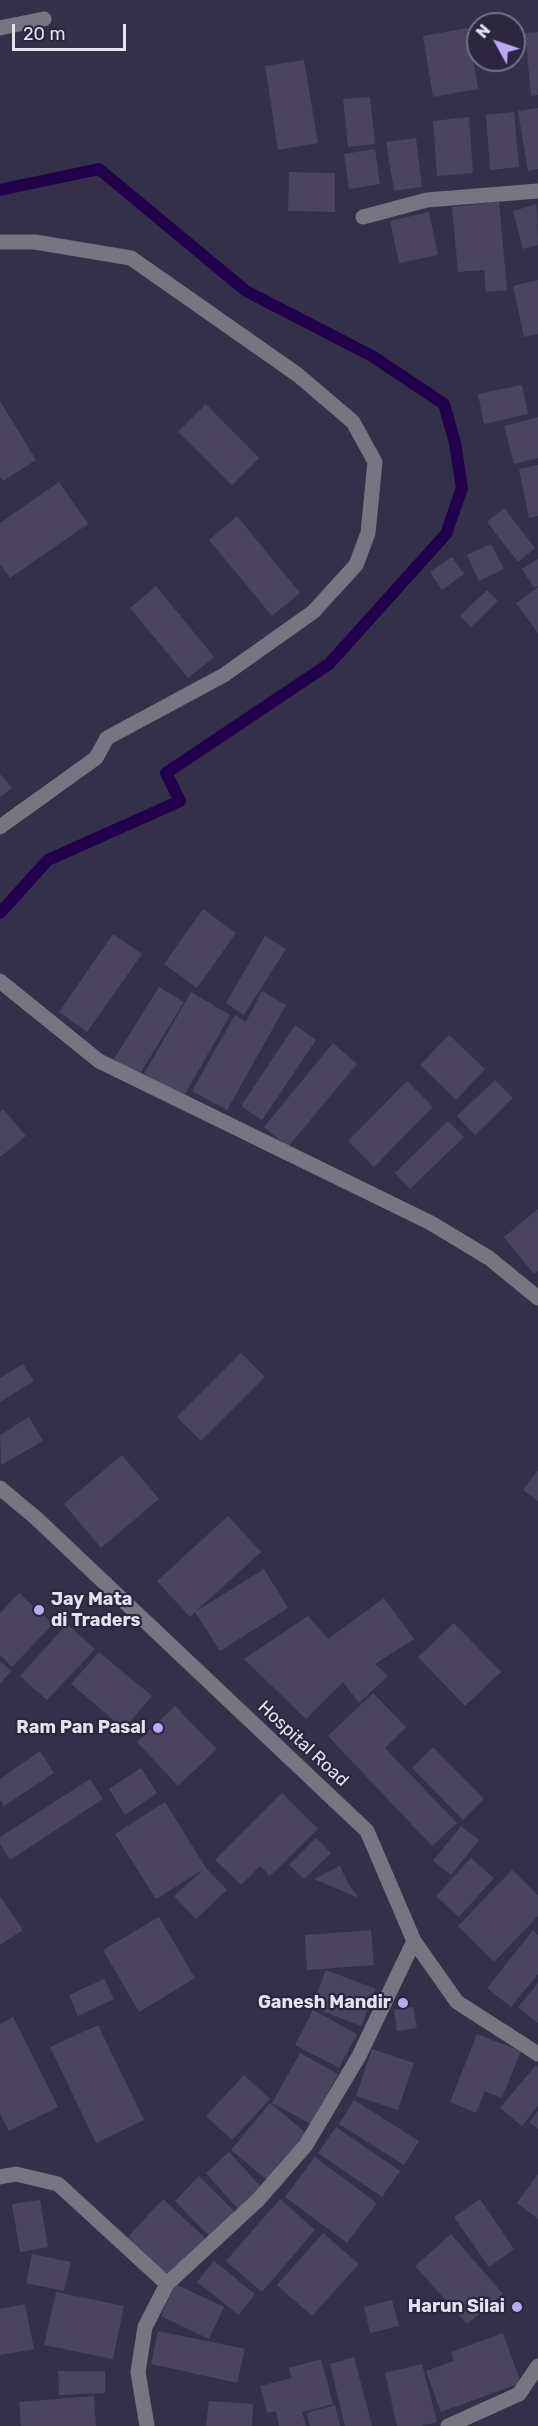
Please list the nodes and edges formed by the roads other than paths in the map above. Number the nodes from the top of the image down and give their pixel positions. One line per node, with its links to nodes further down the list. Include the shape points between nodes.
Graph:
1 (44, 19): 2 (street)
2 (0, 28)
3 (538, 191): 4 (street, via 427,200)
4 (363, 217)
5 (0, 242): 6 (street, via 35,242 131,258 298,375 353,422 375,462 368,533 356,565 313,612 224,675 107,738 96,758)
6 (0, 827)
7 (0, 981): 8 (street, via 99,1061 431,1222 489,1258)
8 (538, 1298)
9 (0, 1488): 10 (street, Hospital Road, via 366,1831)
10 (414, 1941): 11 (street, Hospital Road, via 457,2002); 13 (street, via 359,2056 306,2145 258,2200)
11 (538, 2054)
12 (0, 2177): 13 (street, via 16,2174 58,2184)
13 (167, 2284): 15 (street, via 145,2327 138,2372)
14 (538, 2366): 16 (street, via 519,2394)
15 (147, 2426)
16 (448, 2426)

